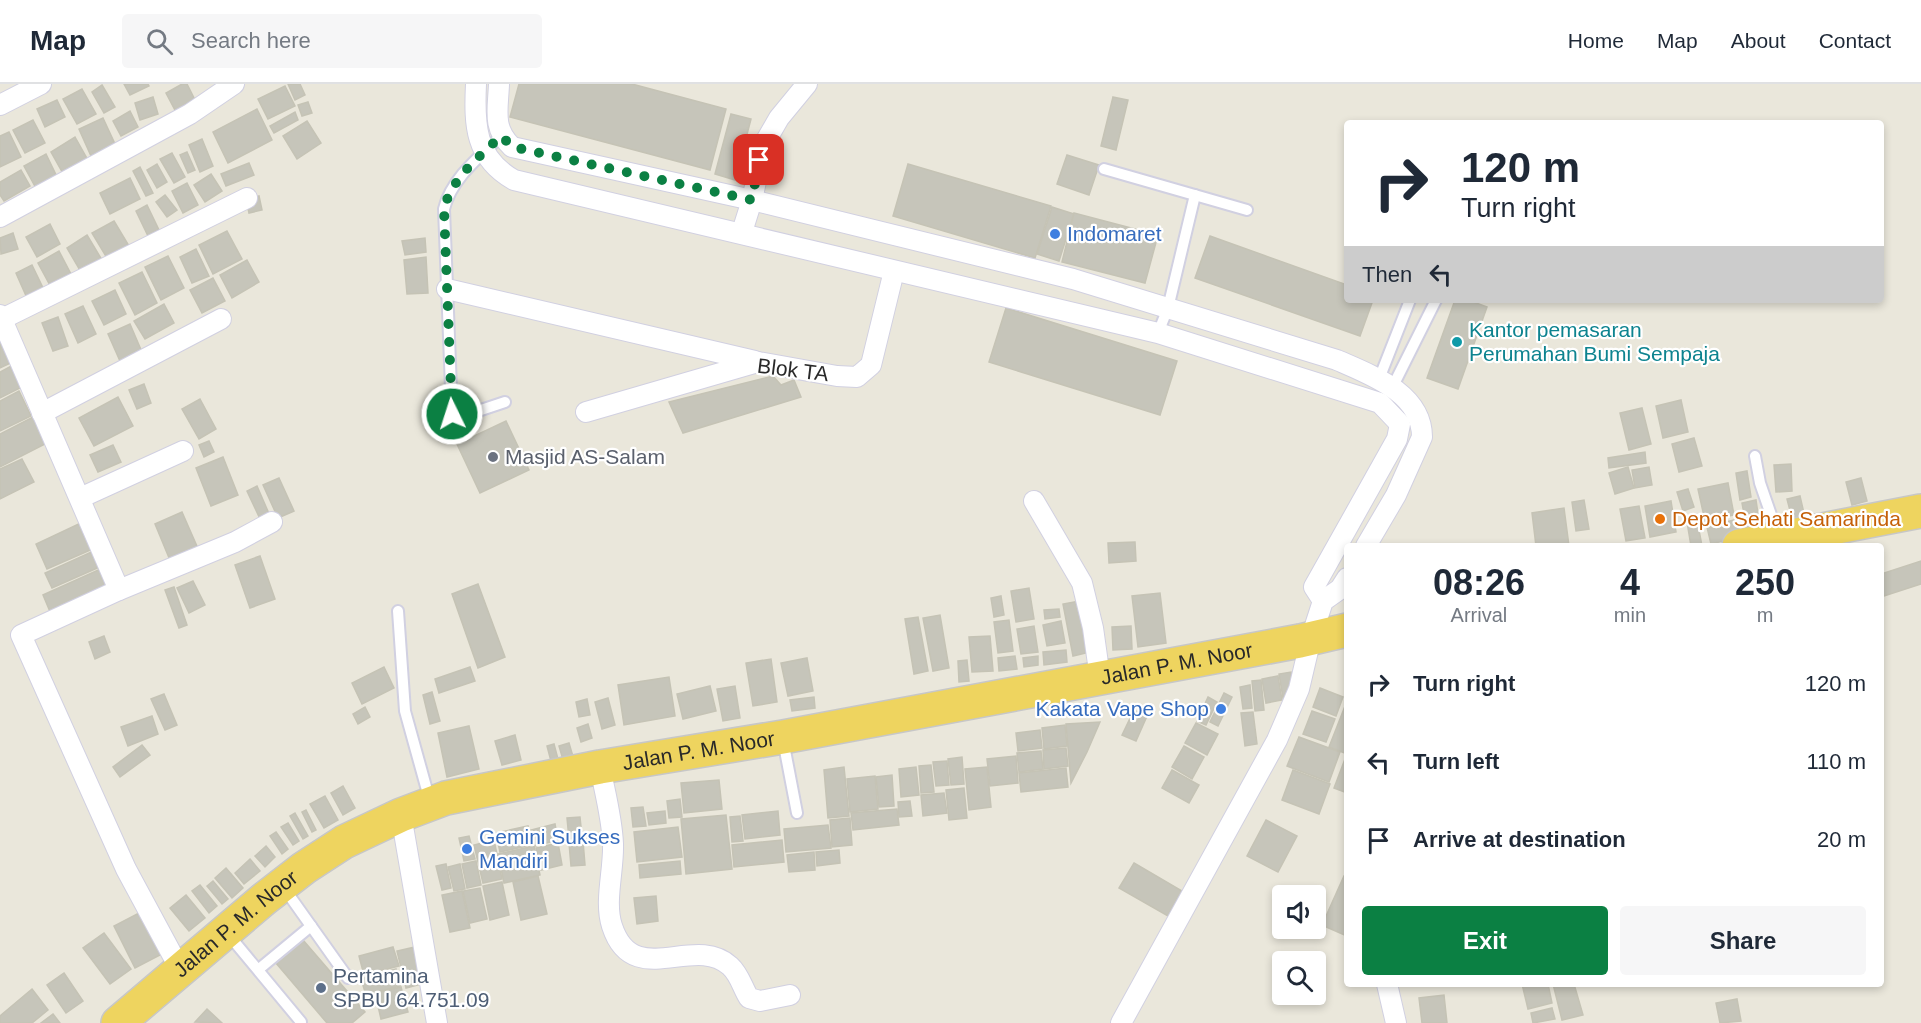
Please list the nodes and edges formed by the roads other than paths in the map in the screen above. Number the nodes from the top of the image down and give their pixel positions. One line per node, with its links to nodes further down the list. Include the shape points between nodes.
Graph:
1 (41, 84): 6 (street)
2 (234, 84): 14 (street, via 190,114)
3 (476, 84): 8 (street, via 477,134)
4 (499, 84): 7 (street, via 497,123)
5 (807, 84): 12 (street, via 764,144)
6 (0, 105)
7 (501, 136): 8 (lane); 12 (street, via 513,147)
8 (485, 152): 15 (street, via 498,171 514,180); 17 (lane, via 447,195)
9 (1104, 169): 10 (lane)
10 (1195, 195): 13 (lane); 20 (lane)
11 (247, 198): 21 (street)
12 (752, 200): 15 (street); 20 (street, via 1073,279)
13 (1247, 210)
14 (0, 217)
15 (742, 232): 16 (street)
16 (894, 271): 23 (street); 24 (street, Blok TA, via 871,365 857,377)
17 (447, 289): 24 (street); 26 (lane, via 452,414 457,418)
18 (1409, 303): 25 (lane)
19 (1434, 303): 25 (lane)
20 (1168, 308): 23 (lane); 25 (street, via 1337,360)
21 (1, 317): 28 (street)
22 (221, 319): 28 (street)
23 (1158, 333): 29 (street, via 1358,394)
24 (758, 362): 27 (street, Blok TA)
25 (1386, 383): 29 (street)
26 (505, 402)
27 (586, 412)
28 (42, 413): 32 (street)
29 (1407, 417): 38 (street, via 1422,427 1418,448); 43 (street, via 1314,587)
30 (183, 451): 32 (street)
31 (1755, 456): 37 (lane)
32 (80, 498): 42 (street)
33 (1034, 501): 47 (street, via 1082,583)
34 (1921, 511): 37 (highway)
35 (272, 522): 42 (street, via 235,542)
36 (1921, 531): 40 (highway)
37 (1779, 539): 39 (highway)
38 (1368, 543)
39 (1756, 543)
40 (1861, 543)
41 (1344, 583): 43 (street)
42 (119, 590): 56 (street, via 21,635 126,869)
43 (1323, 601): 46 (street)
44 (398, 611): 50 (lane)
45 (1344, 631): 46 (highway, Jalan P. M. Noor)
46 (1311, 638): 47 (highway, Jalan P. M. Noor); 63 (street, via 1299,689 1277,740)
47 (1100, 678): 48 (highway, Jalan P. M. Noor)
48 (783, 737): 49 (highway, Jalan P. M. Noor); 51 (lane)
49 (600, 767): 50 (highway, Jalan P. M. Noor, via 446,798); 59 (street, via 613,844 611,926 621,946 634,957 647,959 703,955 716,958 729,965 749,998 760,1001)
50 (416, 809): 52 (highway, Jalan P. M. Noor, via 344,842); 62 (street)
51 (797, 813)
52 (282, 885): 53 (lane); 54 (highway, Jalan P. M. Noor)
53 (311, 926): 55 (lane); 57 (lane)
54 (226, 932): 55 (lane); 56 (highway, Jalan P. M. Noor)
55 (259, 969): 60 (lane)
56 (181, 971): 61 (highway, Jalan P. M. Noor)
57 (348, 978)
58 (1388, 987): 64 (street)
59 (790, 995)
60 (301, 1022)
61 (118, 1023)
62 (437, 1023)
63 (1121, 1023)
64 (1396, 1023)

